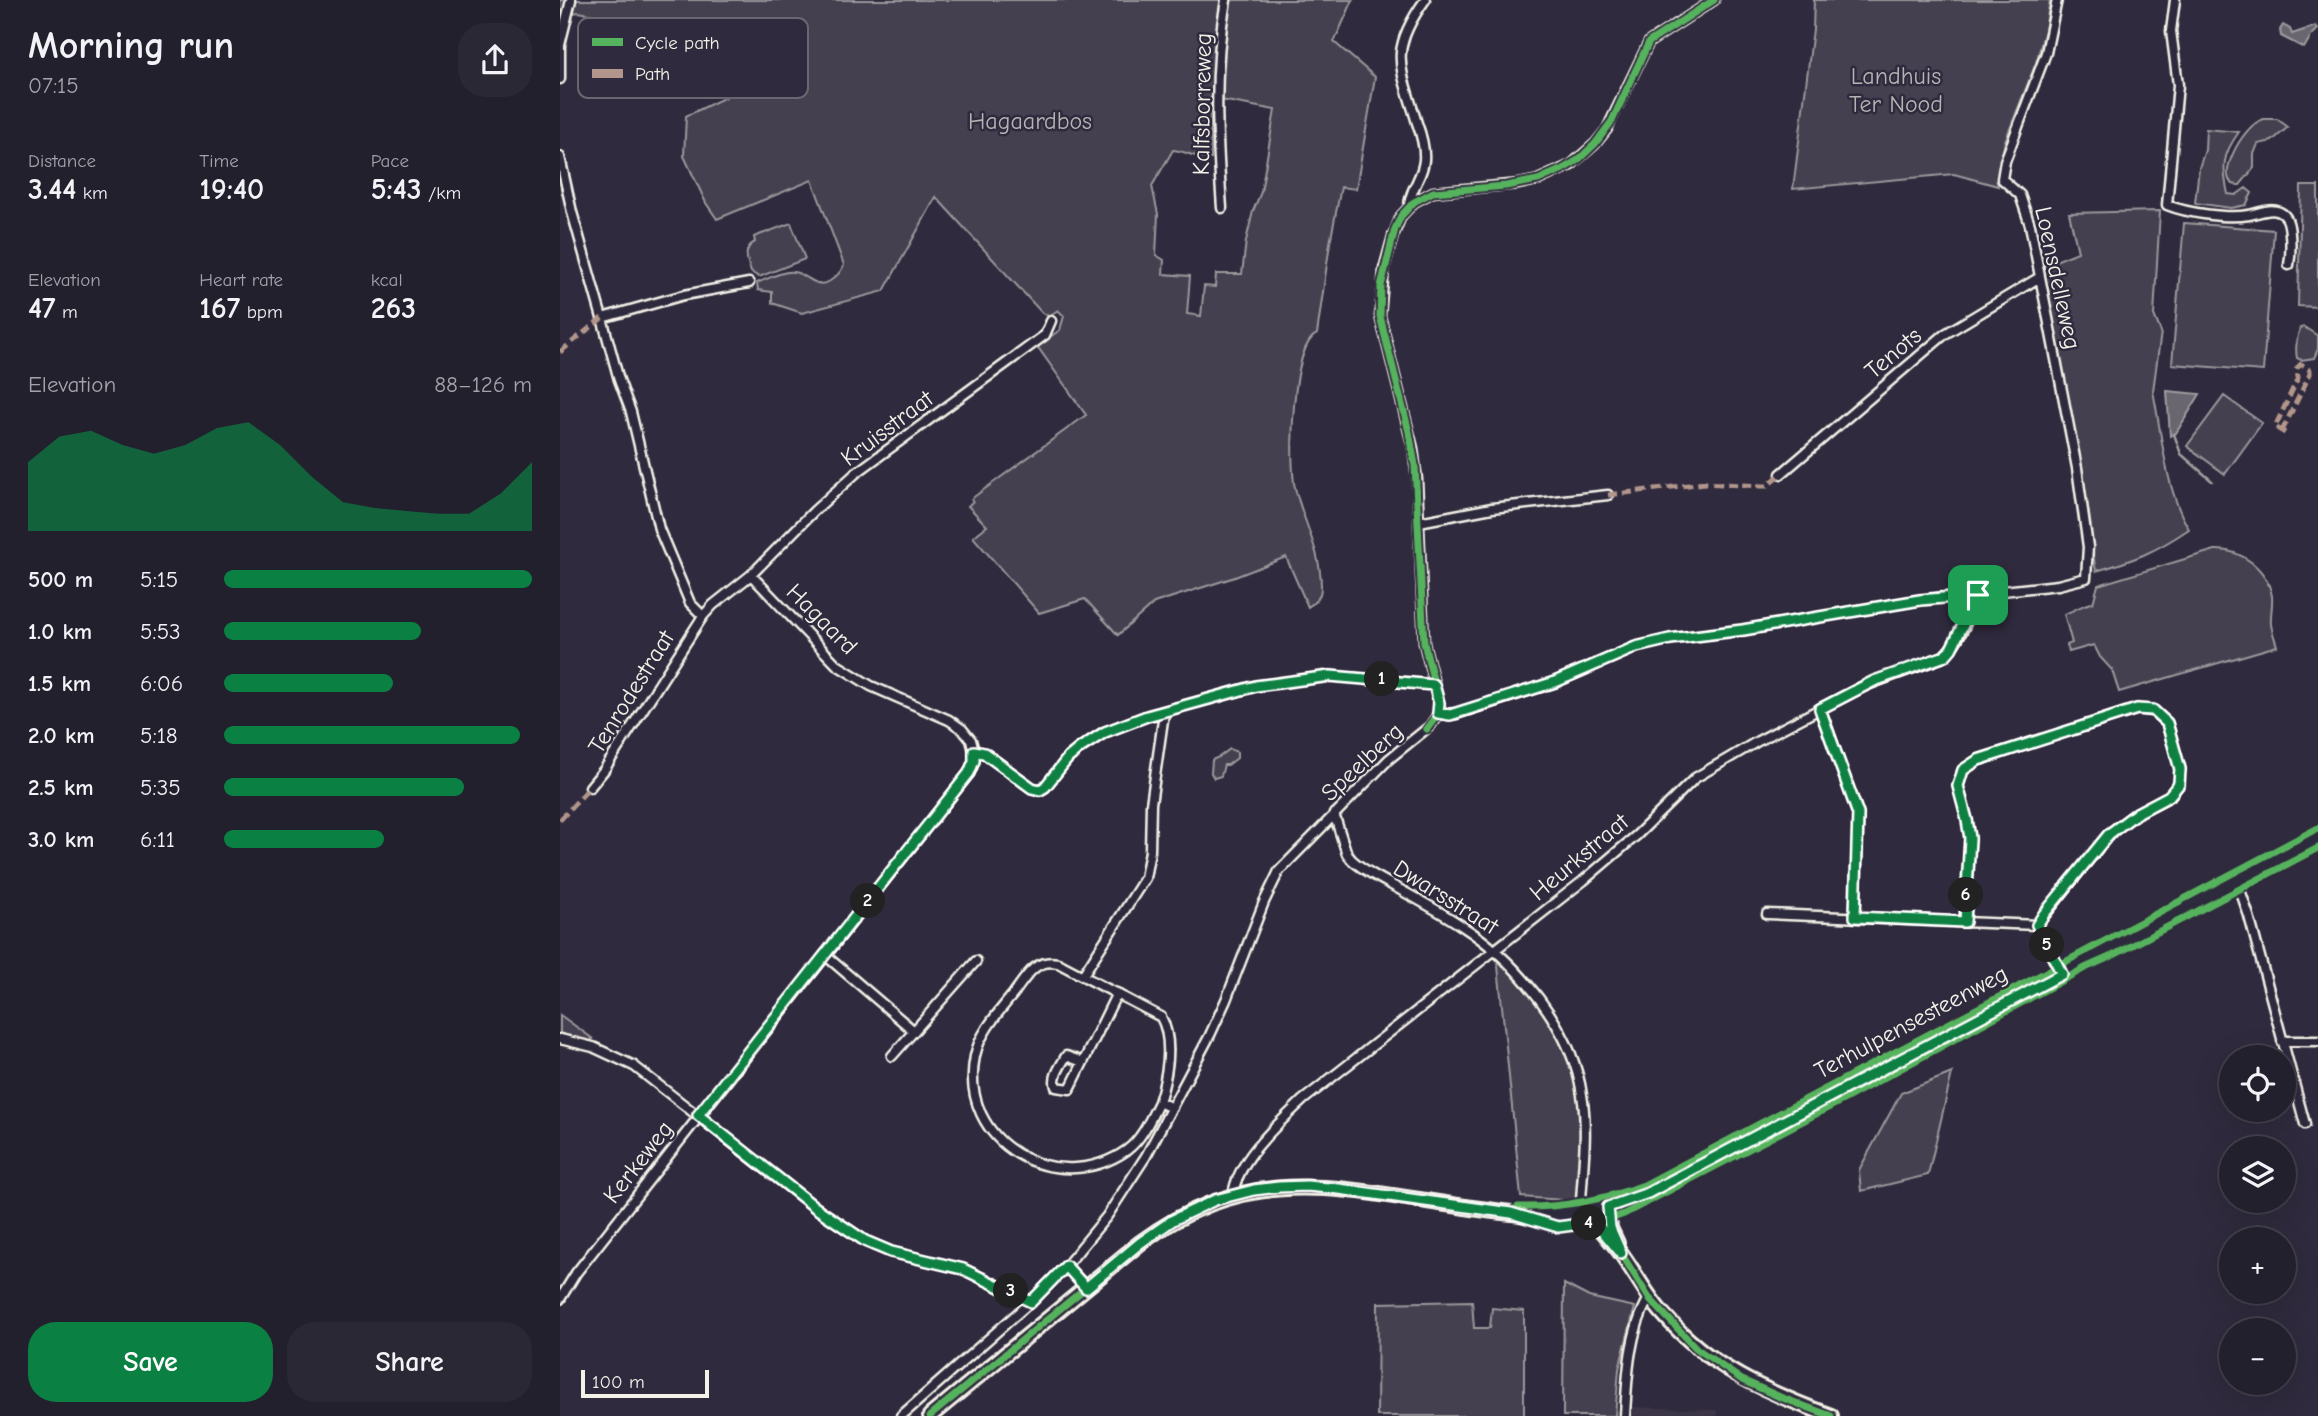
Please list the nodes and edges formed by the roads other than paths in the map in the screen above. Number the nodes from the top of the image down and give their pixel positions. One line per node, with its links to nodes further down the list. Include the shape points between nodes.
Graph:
1 (571, 0): 7 (street, via 560,45)
2 (1226, 0): 10 (street, Kalfsborreweg, via 1216,117)
3 (1425, 0): 9 (street, via 1401,44 1400,67 1424,161)
4 (1714, 0): 9 (street, via 1649,42 1612,121 1571,165 1519,184 1433,192)
5 (2057, 0): 12 (street, Loensdelleweg, via 2046,53 2002,174 2004,183 2015,189 2023,204)
6 (2175, 0): 11 (street, via 2171,24 2178,85 2167,205 2242,216 2277,211 2288,221)
7 (560, 79)
8 (560, 157): 14 (street)
9 (1409, 207): 18 (street, via 1391,244 1381,286 1380,316 1413,448)
10 (1222, 208)
11 (2290, 265)
12 (2040, 277): 16 (street, Tenots, via 1945,334); 20 (street, Loensdelleweg, via 2077,468 2088,547 2086,578)
13 (749, 283): 14 (street)
14 (602, 318): 21 (street, via 659,529 690,603)
15 (1051, 321): 19 (street, Kruisstraat, via 1045,335 856,473)
16 (1781, 474)
17 (1608, 495): 18 (street, via 1492,508)
18 (1419, 522): 22 (street, via 1424,643)
19 (751, 575): 21 (street); 26 (street, Hagaard, via 837,665 871,686 949,720 971,740)
20 (1978, 595): 23 (street, Heurkstraat, via 1945,656 1874,681); 25 (street, via 1670,639 1636,647 1555,682 1456,714)
21 (703, 616): 27 (street, Tenrodestraat)
22 (1434, 685): 24 (street, Hagaard, via 1330,676 1256,686); 25 (street)
23 (1820, 709): 32 (street, via 1858,814); 35 (street, Heurkstraat, via 1695,778 1637,835)
24 (1164, 713): 26 (street, Hagaard, via 1093,739 1068,758 1040,790); 39 (street, via 1144,878)
25 (1438, 713): 28 (street, Speelberg, via 1430,726)
26 (974, 751): 36 (street, Kerkeweg, via 969,773)
27 (590, 787)
28 (1334, 814): 35 (street, Dwarsstraat, via 1347,854 1359,866); 48 (street, Speelberg, via 1270,886 1226,1000)
29 (2318, 838): 30 (main road, Terhulpensesteenweg)
30 (2237, 881): 38 (main road, Terhulpensesteenweg); 43 (street)
31 (1767, 914): 32 (street)
32 (1855, 917): 33 (street)
33 (1965, 922): 34 (street); 34 (street, via 1970,838 1958,786 1963,770 1978,760 2137,709 2153,710 2167,723 2180,769 2179,784 2169,796 2109,834)
34 (2037, 925): 38 (street)
35 (1495, 950): 53 (street, Heurkstraat, via 1303,1100 1242,1168); 55 (street, Dwarsstraat, via 1549,1013 1577,1069 1585,1121 1581,1201)
36 (825, 955): 41 (street); 50 (street, Kerkeweg)
37 (976, 961): 41 (street)
38 (2062, 974): 54 (main road, Terhulpensesteenweg, via 1648,1193)
39 (1083, 975): 40 (street); 49 (street, via 1058,963 1039,963 995,1017 975,1055 979,1108 995,1135 1018,1155 1068,1168 1100,1163 1128,1149)
40 (1117, 993): 46 (street); 47 (street, via 1154,1012 1166,1025 1166,1072)
41 (914, 1031): 45 (street)
42 (560, 1039): 50 (street, via 593,1047 634,1066)
43 (2283, 1041): 44 (street); 52 (street)
44 (2318, 1041)
45 (892, 1056)
46 (1083, 1062)
47 (1159, 1102): 48 (street); 49 (street)
48 (1172, 1108): 51 (street, Speelberg)
49 (1153, 1114): 51 (street)
50 (698, 1115): 60 (street, Kerkeweg); 61 (street, via 865,1241 963,1269)
51 (1165, 1120): 57 (street, Speelberg, via 1107,1216)
52 (2305, 1124)
53 (1233, 1195): 55 (main road, Terhulpensesteenweg, via 1307,1186 1511,1213); 58 (main road, Terhulpensesteenweg, via 1173,1220)
54 (1608, 1207): 55 (main road, Terhulpensesteenweg); 56 (main road, via 1610,1228)
55 (1586, 1211): 56 (main road)
56 (1621, 1253): 59 (main road)
57 (1066, 1266): 58 (street); 61 (street, Speelberg)
58 (1086, 1288): 63 (main road, Terhulpensesteenweg)
59 (1649, 1298): 64 (street, via 1632,1349); 65 (main road, via 1688,1340 1727,1371)
60 (560, 1299)
61 (1031, 1302): 62 (street, Speelberg)
62 (901, 1416)
63 (930, 1416)
64 (1625, 1416)
65 (1831, 1416)

